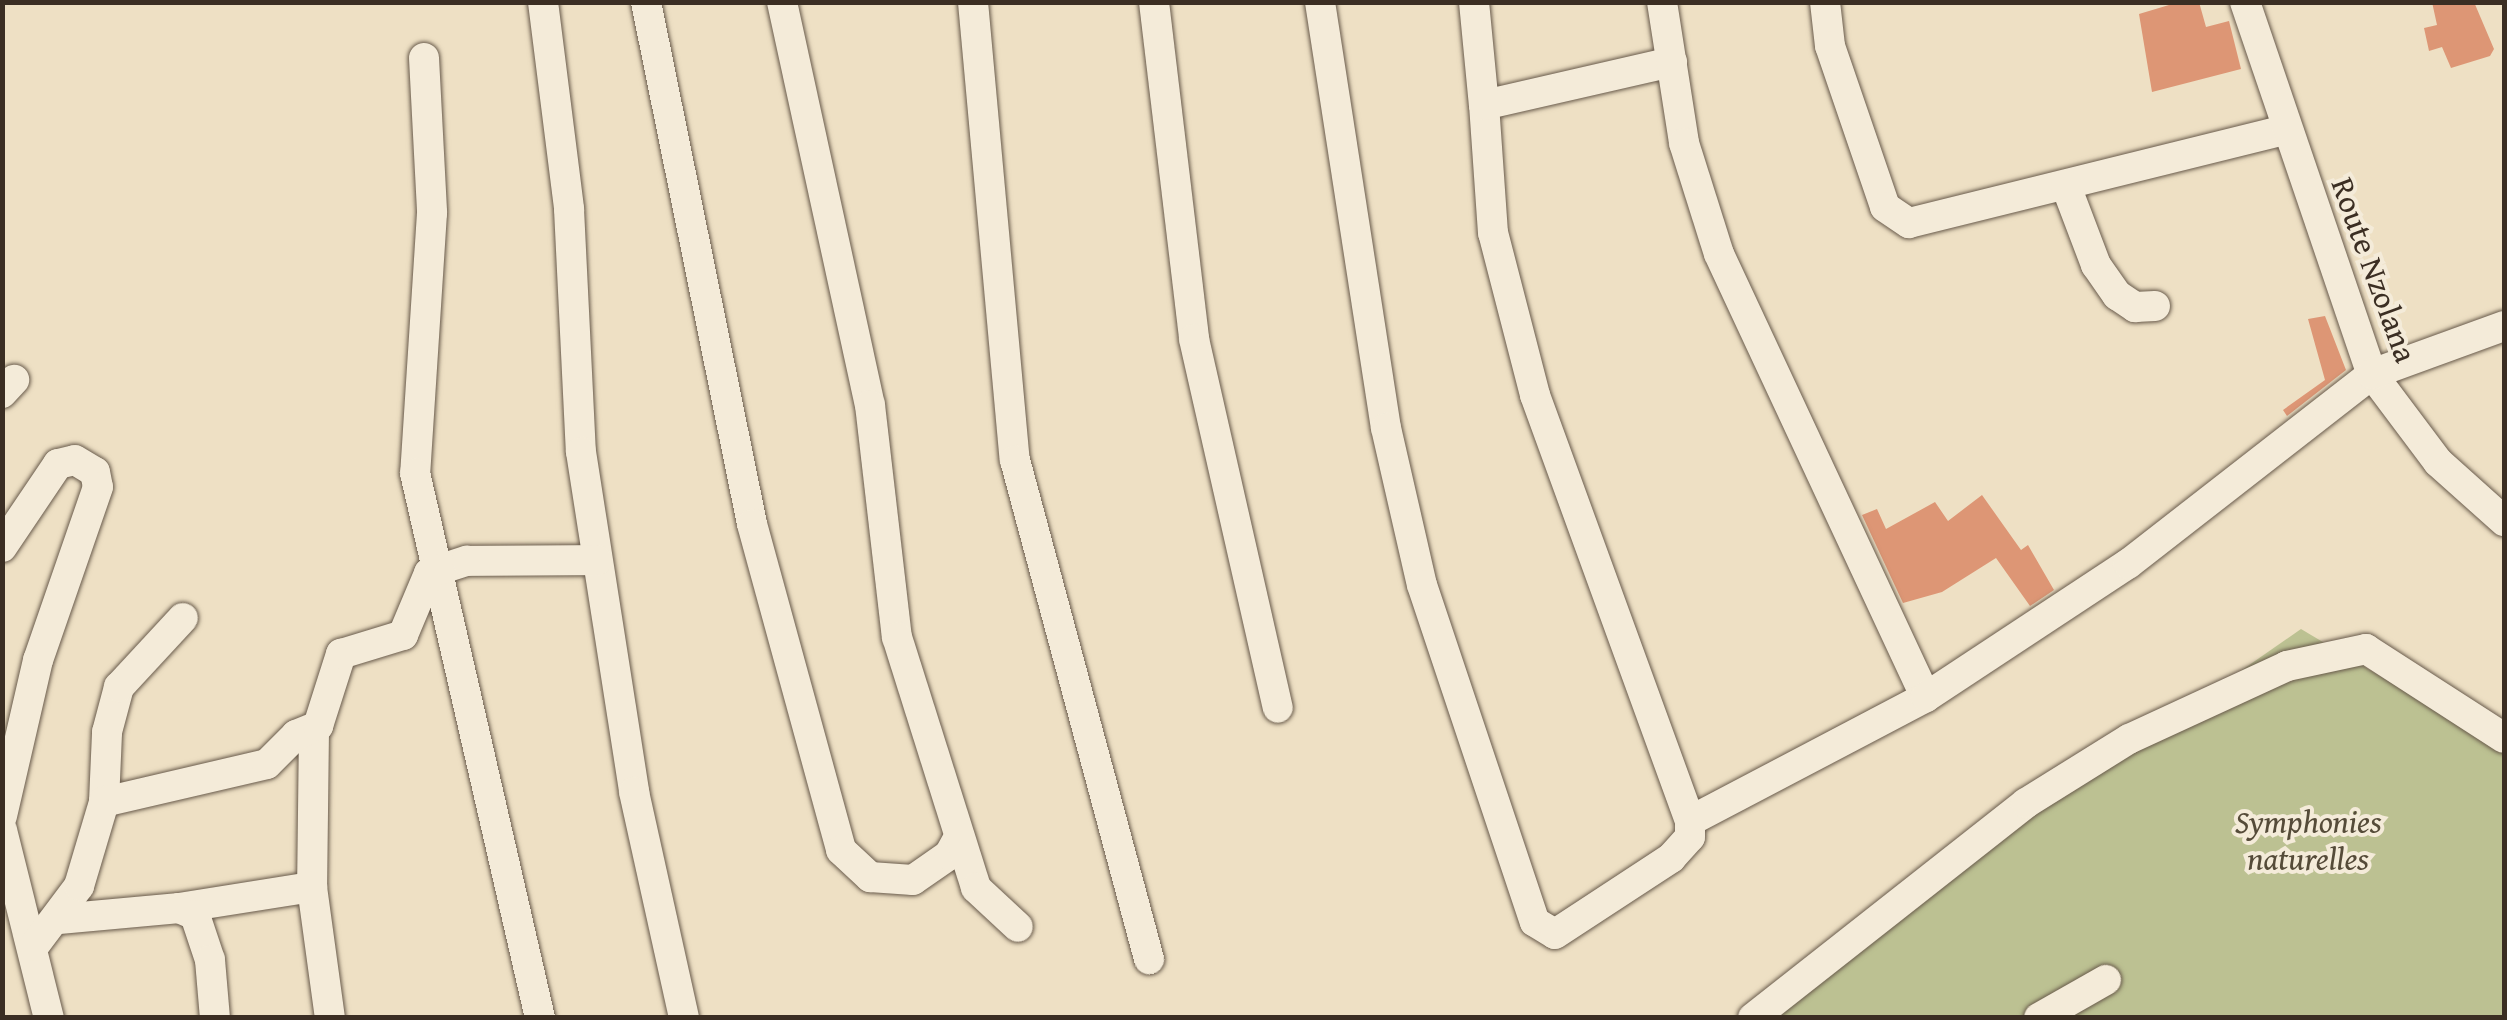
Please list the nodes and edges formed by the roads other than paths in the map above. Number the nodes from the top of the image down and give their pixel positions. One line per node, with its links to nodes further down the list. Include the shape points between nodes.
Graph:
1 (543, 2): 21 (street, via 569,209 574,400)
2 (646, 2): 32 (street, via 752,524 841,850 870,878 913,880 949,856)
3 (782, 2): 32 (street, via 870,405 888,597)
4 (973, 2): 38 (street, via 1015,460)
5 (1154, 2): 25 (street, via 1194,339)
6 (1320, 2): 30 (street, via 1386,428 1422,586 1535,922 1555,934 1569,930 1683,848)
7 (1474, 2): 13 (street)
8 (1662, 2): 12 (street)
9 (1824, 2): 15 (street, via 1830,46 1884,207 1896,219 1926,222)
10 (2245, 2): 14 (street, Route Nzolana)
11 (424, 58): 22 (street, via 432,213 416,473)
12 (1672, 62): 13 (street); 24 (street, via 1684,144 1720,254)
13 (1484, 105): 30 (street, via 1493,234 1525,359)
14 (2286, 130): 15 (street); 18 (street, Route Nzolana)
15 (2066, 186): 16 (street, via 2096,265 2117,295 2135,307)
16 (2155, 306)
17 (2504, 326): 18 (street)
18 (2372, 374): 19 (street, Route Nzolana, via 2438,462); 24 (street, via 2128,564)
19 (2504, 520)
20 (2, 547): 29 (street, via 58,464 75,460 96,472 98,487 38,660)
21 (597, 560): 22 (street); 44 (street, via 634,792)
22 (440, 566): 26 (street, via 420,584 402,635 332,663); 43 (street)
23 (183, 618): 28 (street, via 118,687 106,732)
24 (1926, 697): 30 (street)
25 (1278, 708)
26 (314, 730): 28 (street, via 296,735 253,771); 33 (street)
27 (2504, 738): 45 (street, via 2366,649 2287,666 2130,739 2026,803)
28 (104, 802): 35 (street, via 79,886)
29 (2, 816)
30 (1690, 821)
31 (2, 830): 37 (street)
32 (959, 836): 36 (street, via 976,888)
33 (312, 887): 34 (street); 42 (street)
34 (179, 908): 35 (street); 41 (street, via 204,932)
35 (58, 919): 37 (street)
36 (1018, 926)
37 (34, 946): 40 (street)
38 (1148, 959)
39 (2106, 980): 46 (street)
40 (49, 1018)
41 (214, 1018)
42 (330, 1018)
43 (540, 1018)
44 (684, 1018)
45 (1753, 1018)
46 (2040, 1018)

